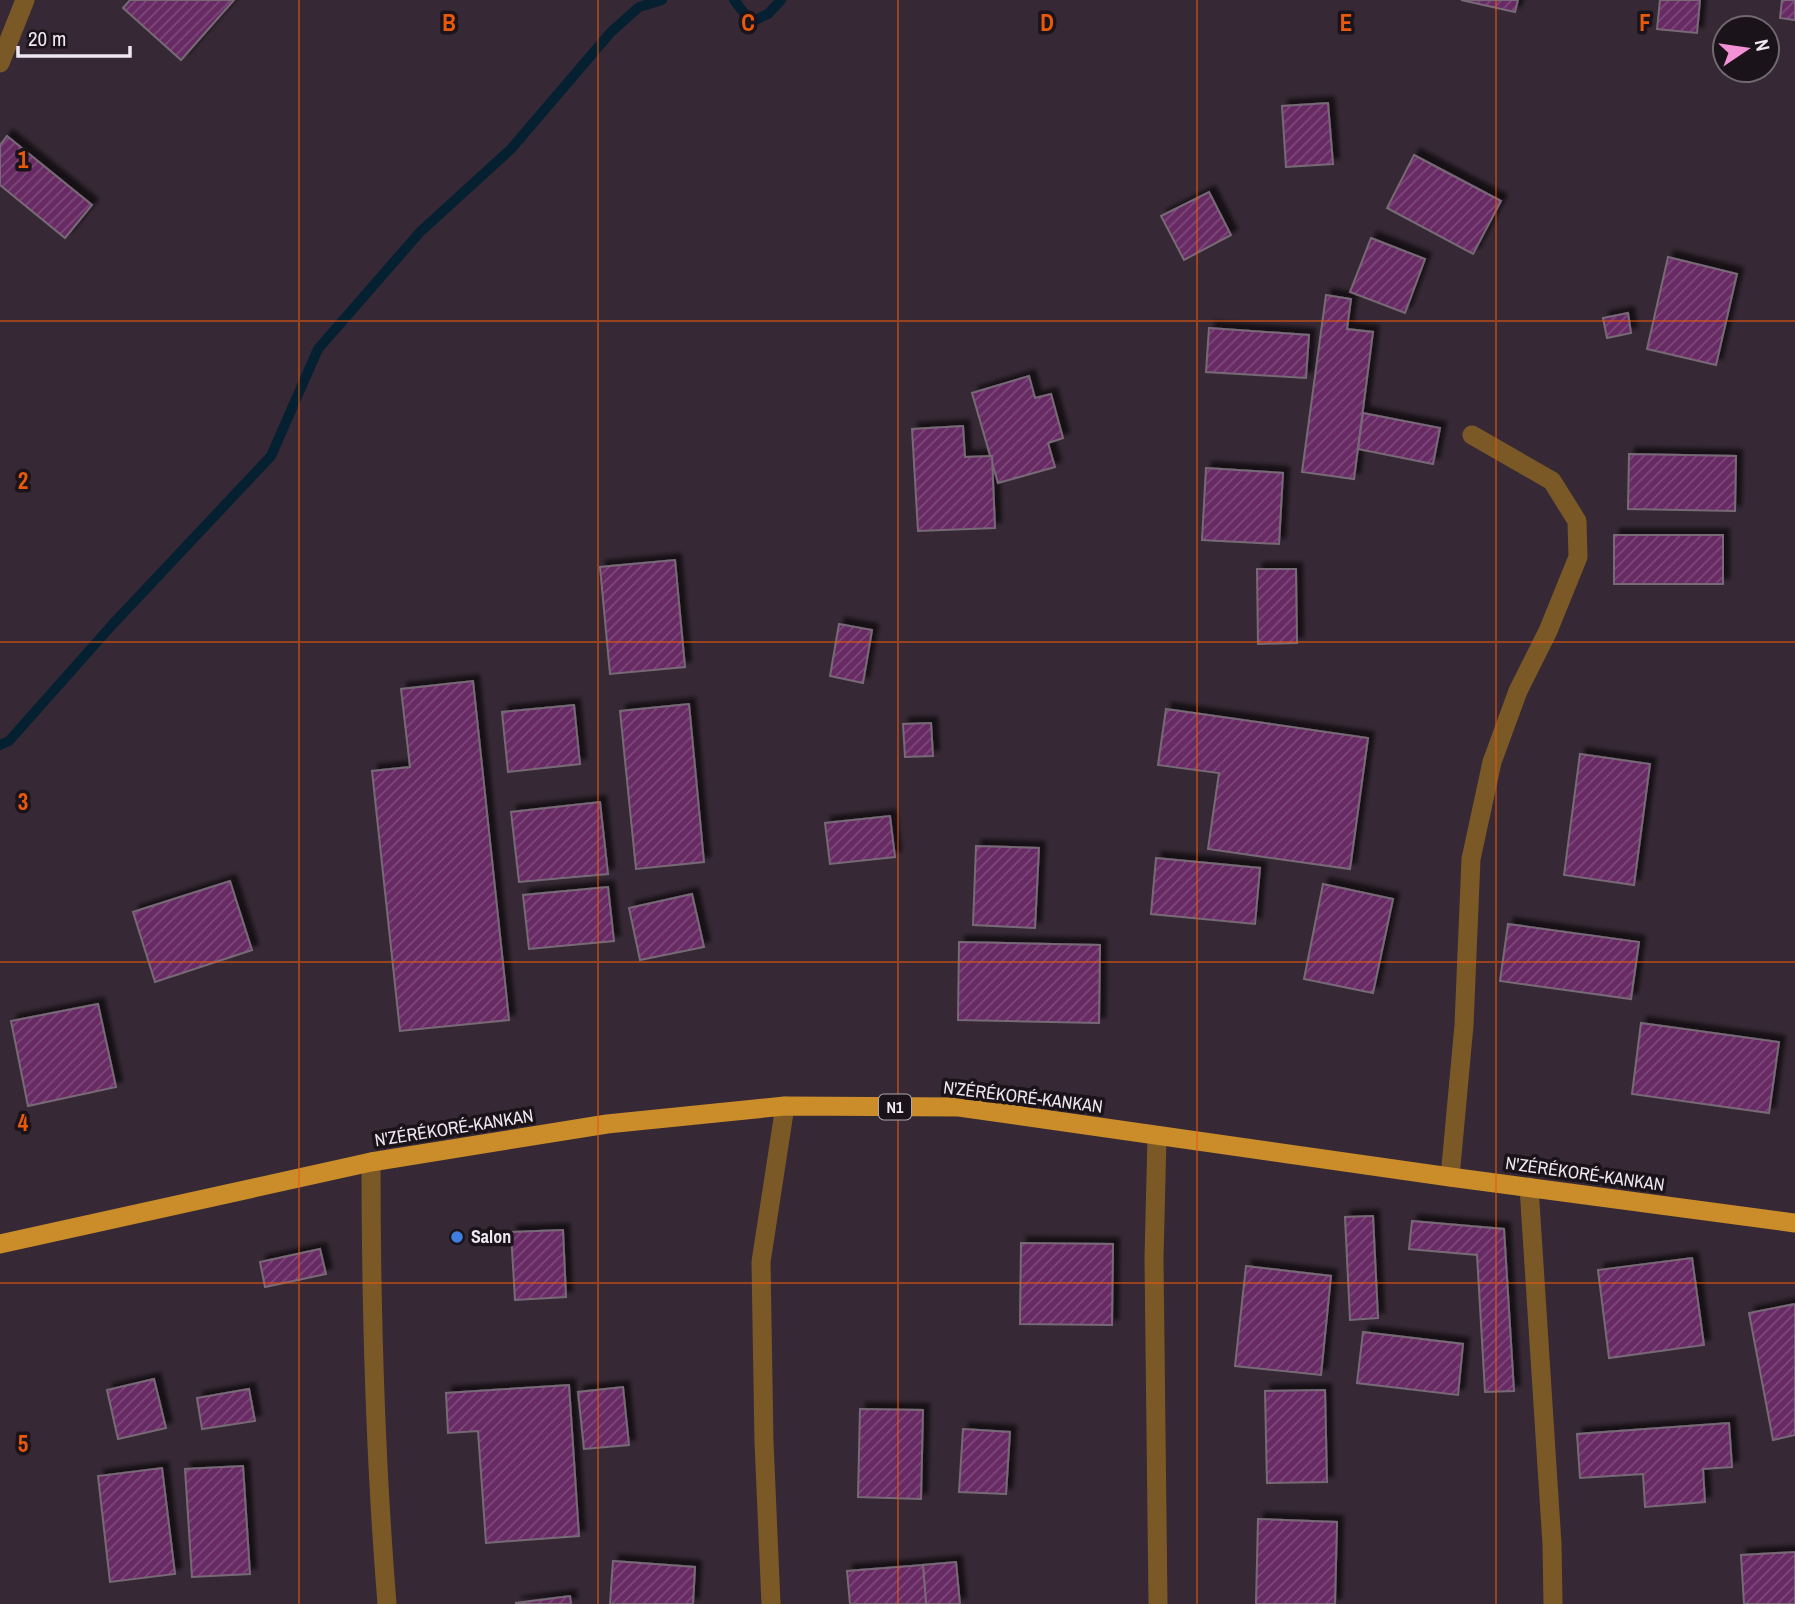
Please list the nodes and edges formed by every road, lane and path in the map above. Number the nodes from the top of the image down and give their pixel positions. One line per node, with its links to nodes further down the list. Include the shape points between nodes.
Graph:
1 (25, 0): 2 (street)
2 (0, 64)
3 (1472, 435): 7 (street, via 1552,481 1577,521 1578,557 1492,762 1471,859 1464,1025)
4 (785, 1106): 5 (highway, N'ZÉRÉKORÉ-KANKAN / N1, via 958,1107); 6 (highway, N'ZÉRÉKORÉ-KANKAN / N1, via 607,1124); 12 (street, via 761,1262)
5 (1157, 1136): 7 (highway, N'ZÉRÉKORÉ-KANKAN / N1); 13 (street)
6 (371, 1162): 10 (highway, N'ZÉRÉKORÉ-KANKAN / N1); 11 (street, via 371,1340)
7 (1450, 1177): 8 (highway, N'ZÉRÉKORÉ-KANKAN / N1)
8 (1529, 1187): 9 (highway, N'ZÉRÉKORÉ-KANKAN / N1); 14 (street)
9 (1795, 1223)
10 (0, 1244)
11 (387, 1604)
12 (771, 1604)
13 (1158, 1604)
14 (1553, 1604)

